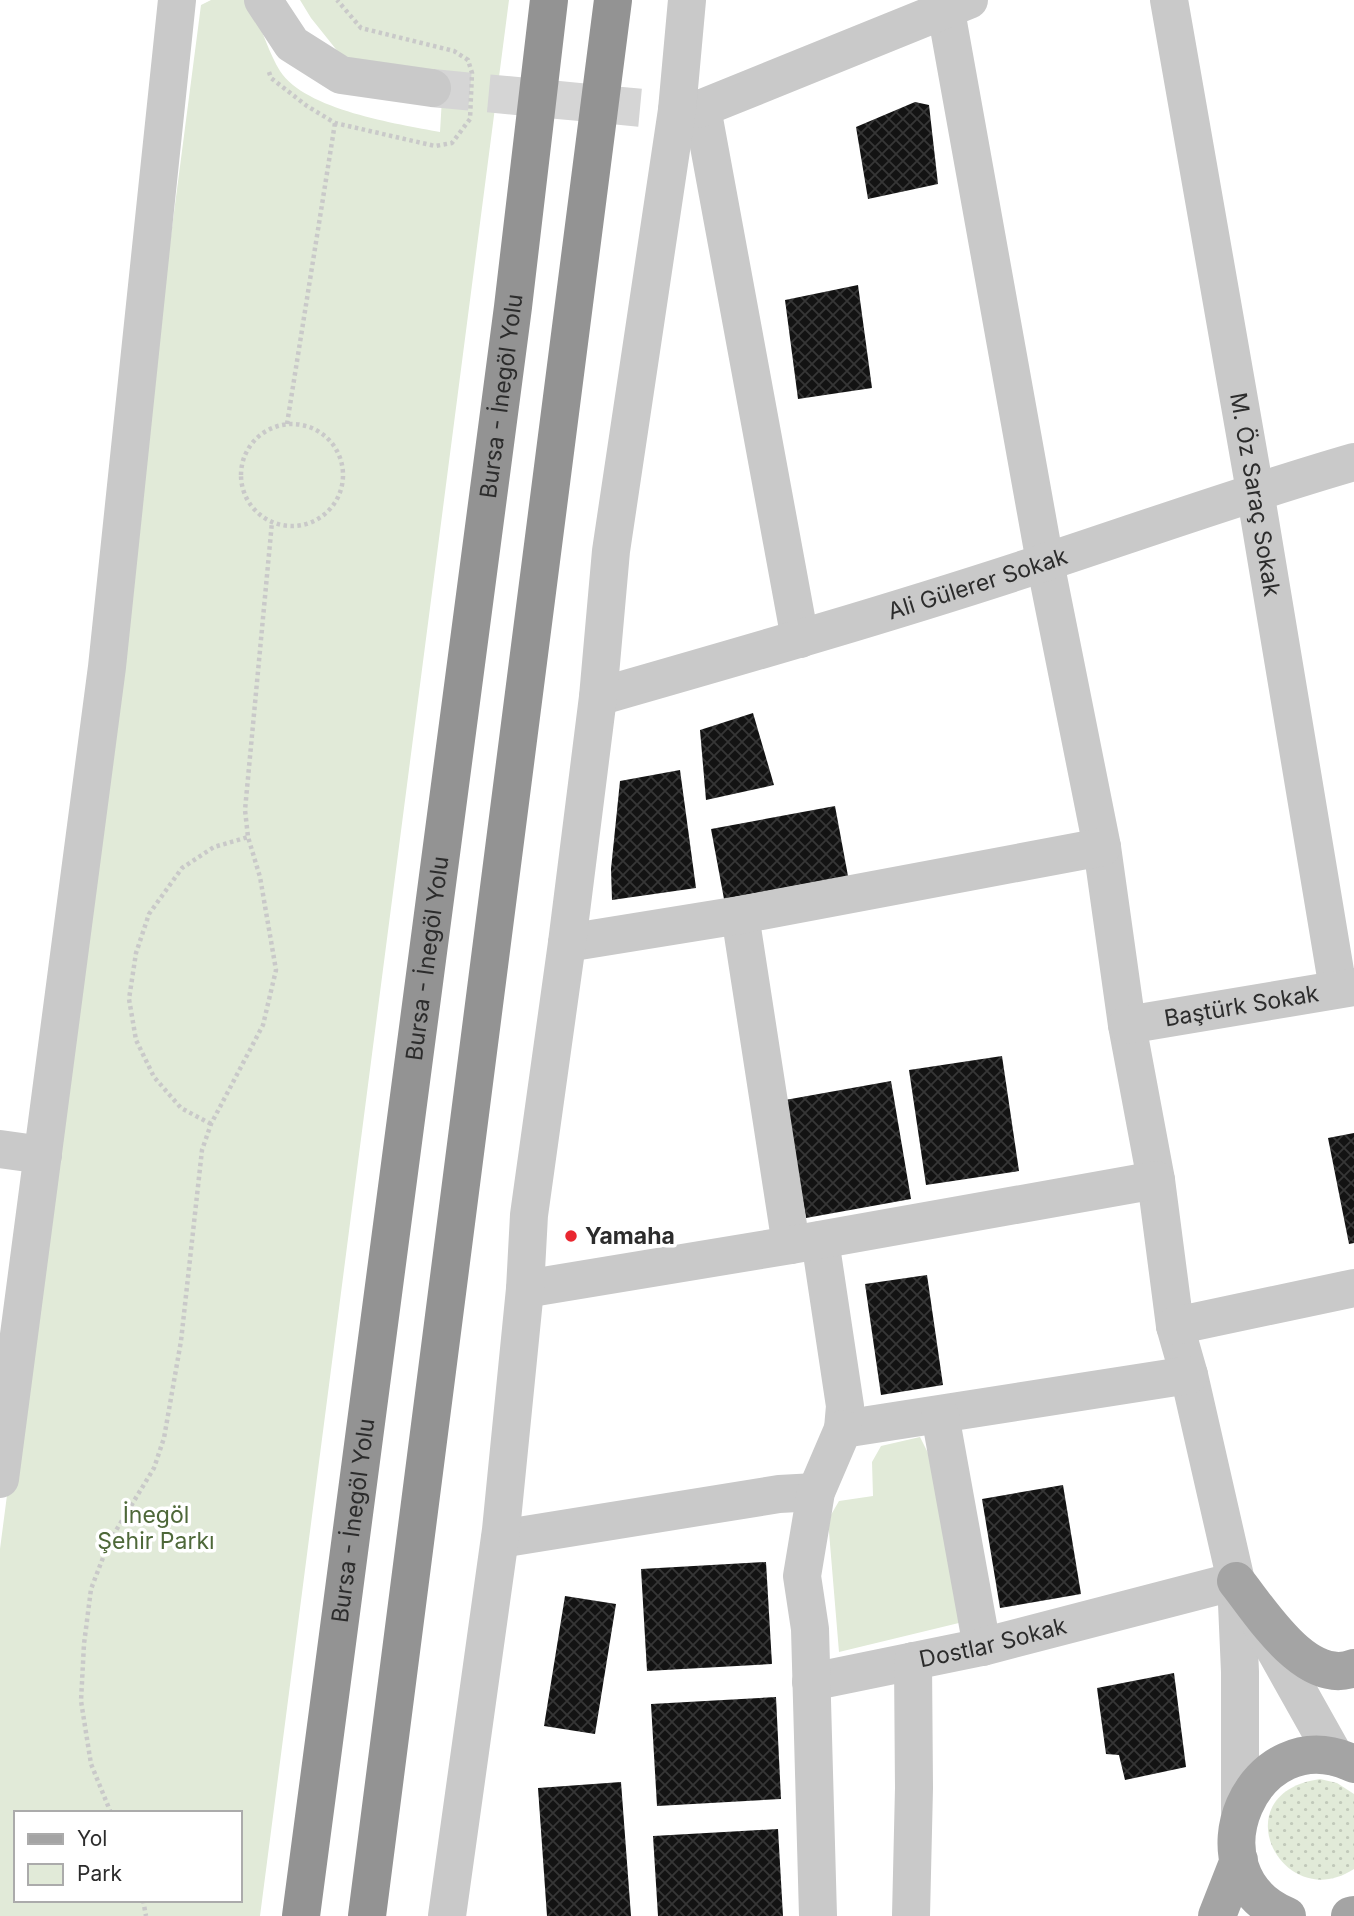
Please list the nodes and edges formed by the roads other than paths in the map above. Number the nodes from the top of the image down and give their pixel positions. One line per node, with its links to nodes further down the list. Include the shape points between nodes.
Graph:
1 (177, 0): 21 (street, via 107,667)
2 (263, 0): 8 (street, via 292,44 341,75)
3 (549, 0): 41 (highway, Bursa - İnegöl Yolu, via 513,307)
4 (613, 0): 42 (highway)
5 (687, 0): 9 (street)
6 (1169, 0): 11 (street, M. Öz Saraç Sokak)
7 (953, 3): 9 (street); 12 (street)
8 (432, 88)
9 (681, 109): 13 (street); 14 (street, via 611,551)
10 (1354, 462): 11 (street, Ali Gülerer Sokak)
11 (1255, 491): 12 (street, Ali Gülerer Sokak); 18 (street, M. Öz Saraç Sokak)
12 (1045, 562): 13 (street, Ali Gülerer Sokak); 15 (street)
13 (800, 639): 14 (street, Ali Gülerer Sokak)
14 (598, 697): 17 (street)
15 (1102, 847): 16 (street); 19 (street)
16 (740, 915): 17 (street); 23 (street)
17 (567, 943): 25 (street, via 529,1215)
18 (1346, 988): 19 (street, Baştürk Sokak)
19 (1127, 1025): 22 (street)
20 (0, 1149): 21 (street)
21 (43, 1155): 30 (street)
22 (1156, 1180): 23 (street); 26 (street)
23 (806, 1243): 25 (street); 29 (street, via 845,1406)
24 (1354, 1288): 26 (street)
25 (525, 1289): 32 (street)
26 (1175, 1326): 27 (street)
27 (1189, 1375): 28 (street); 33 (street)
28 (940, 1415): 29 (street); 34 (street)
29 (843, 1429): 31 (street)
30 (0, 1479)
31 (816, 1492): 32 (street); 37 (street, via 802,1576)
32 (499, 1539): 43 (street)
33 (1236, 1581): 34 (street, Dostlar Sokak); 36 (main road, via 1290,1648 1317,1668 1345,1672); 38 (street); 39 (street)
34 (982, 1647): 35 (street, Dostlar Sokak)
35 (913, 1661): 37 (street); 45 (street, Dostlar Sokak)
36 (1354, 1668)
37 (811, 1682): 44 (street)
38 (1346, 1754): 39 (main road, via 1305,1756 1277,1767 1255,1786)
39 (1240, 1812): 40 (main road)
40 (1238, 1860): 46 (main road); 47 (main road, via 1260,1898)
41 (301, 1916)
42 (367, 1916)
43 (447, 1916)
44 (818, 1916)
45 (911, 1916)
46 (1217, 1916)
47 (1287, 1916)

